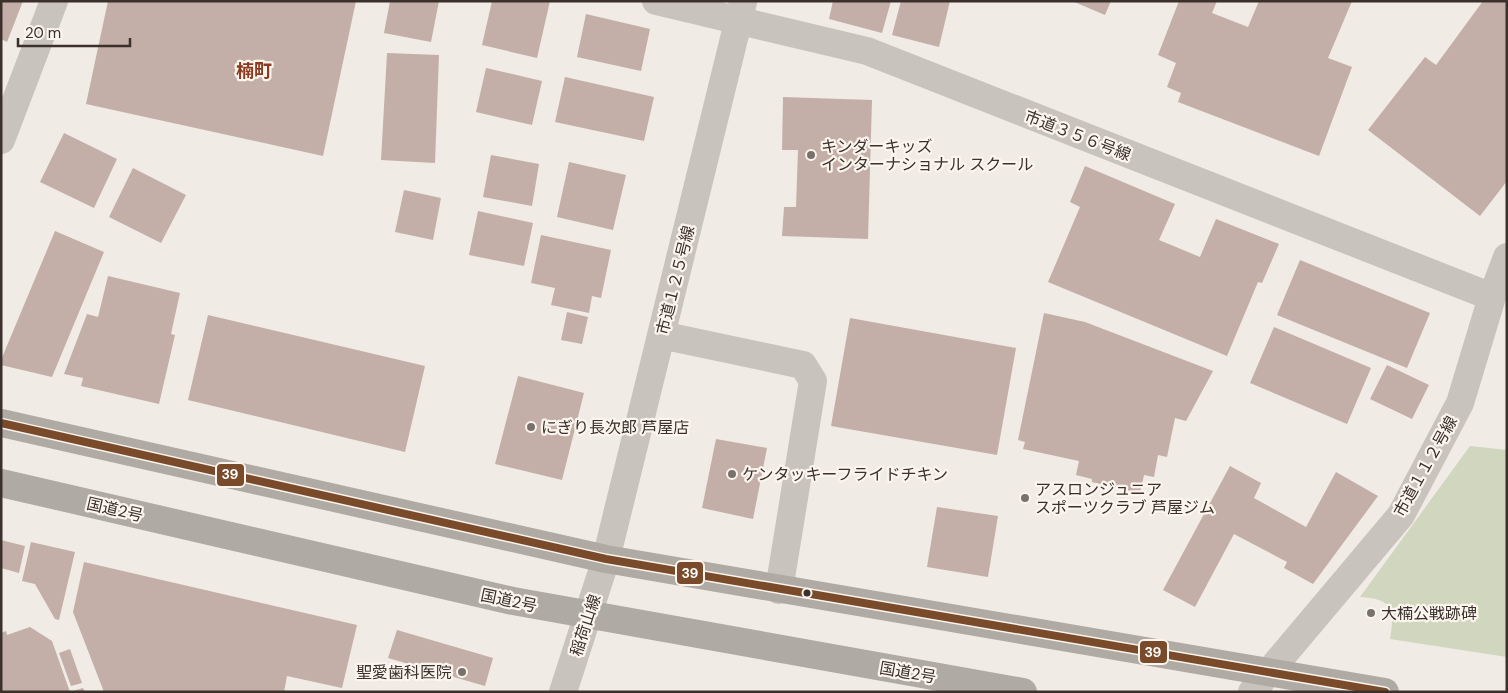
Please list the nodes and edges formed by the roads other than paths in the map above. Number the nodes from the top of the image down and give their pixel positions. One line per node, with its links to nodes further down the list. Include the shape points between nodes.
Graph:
1 (54, 1): 4 (street)
2 (656, 1): 3 (street, 市道３５６号線)
3 (741, 10): 6 (street, 市道３５６号線, via 867,51); 7 (street, 市道１２５号線)
4 (1, 140)
5 (1507, 257): 6 (street, 市道１１２号線)
6 (1492, 297): 13 (street, 市道１１２号線, via 1460,403 1401,515)
7 (661, 335): 10 (street, 市道１２５号線); 11 (street, via 803,365 813,381)
8 (1, 423): 10 (highway)
9 (1, 483): 12 (highway, 国道2号, via 514,601)
10 (606, 559): 11 (highway); 12 (street, 稲荷山線)
11 (779, 590): 13 (highway)
12 (588, 615): 14 (street, 稲荷山線); 15 (highway, 国道2号)
13 (1270, 671): 16 (street, 市道１１２号線); 17 (highway)
14 (564, 692)
15 (1023, 692)
16 (1252, 692)
17 (1385, 692)

